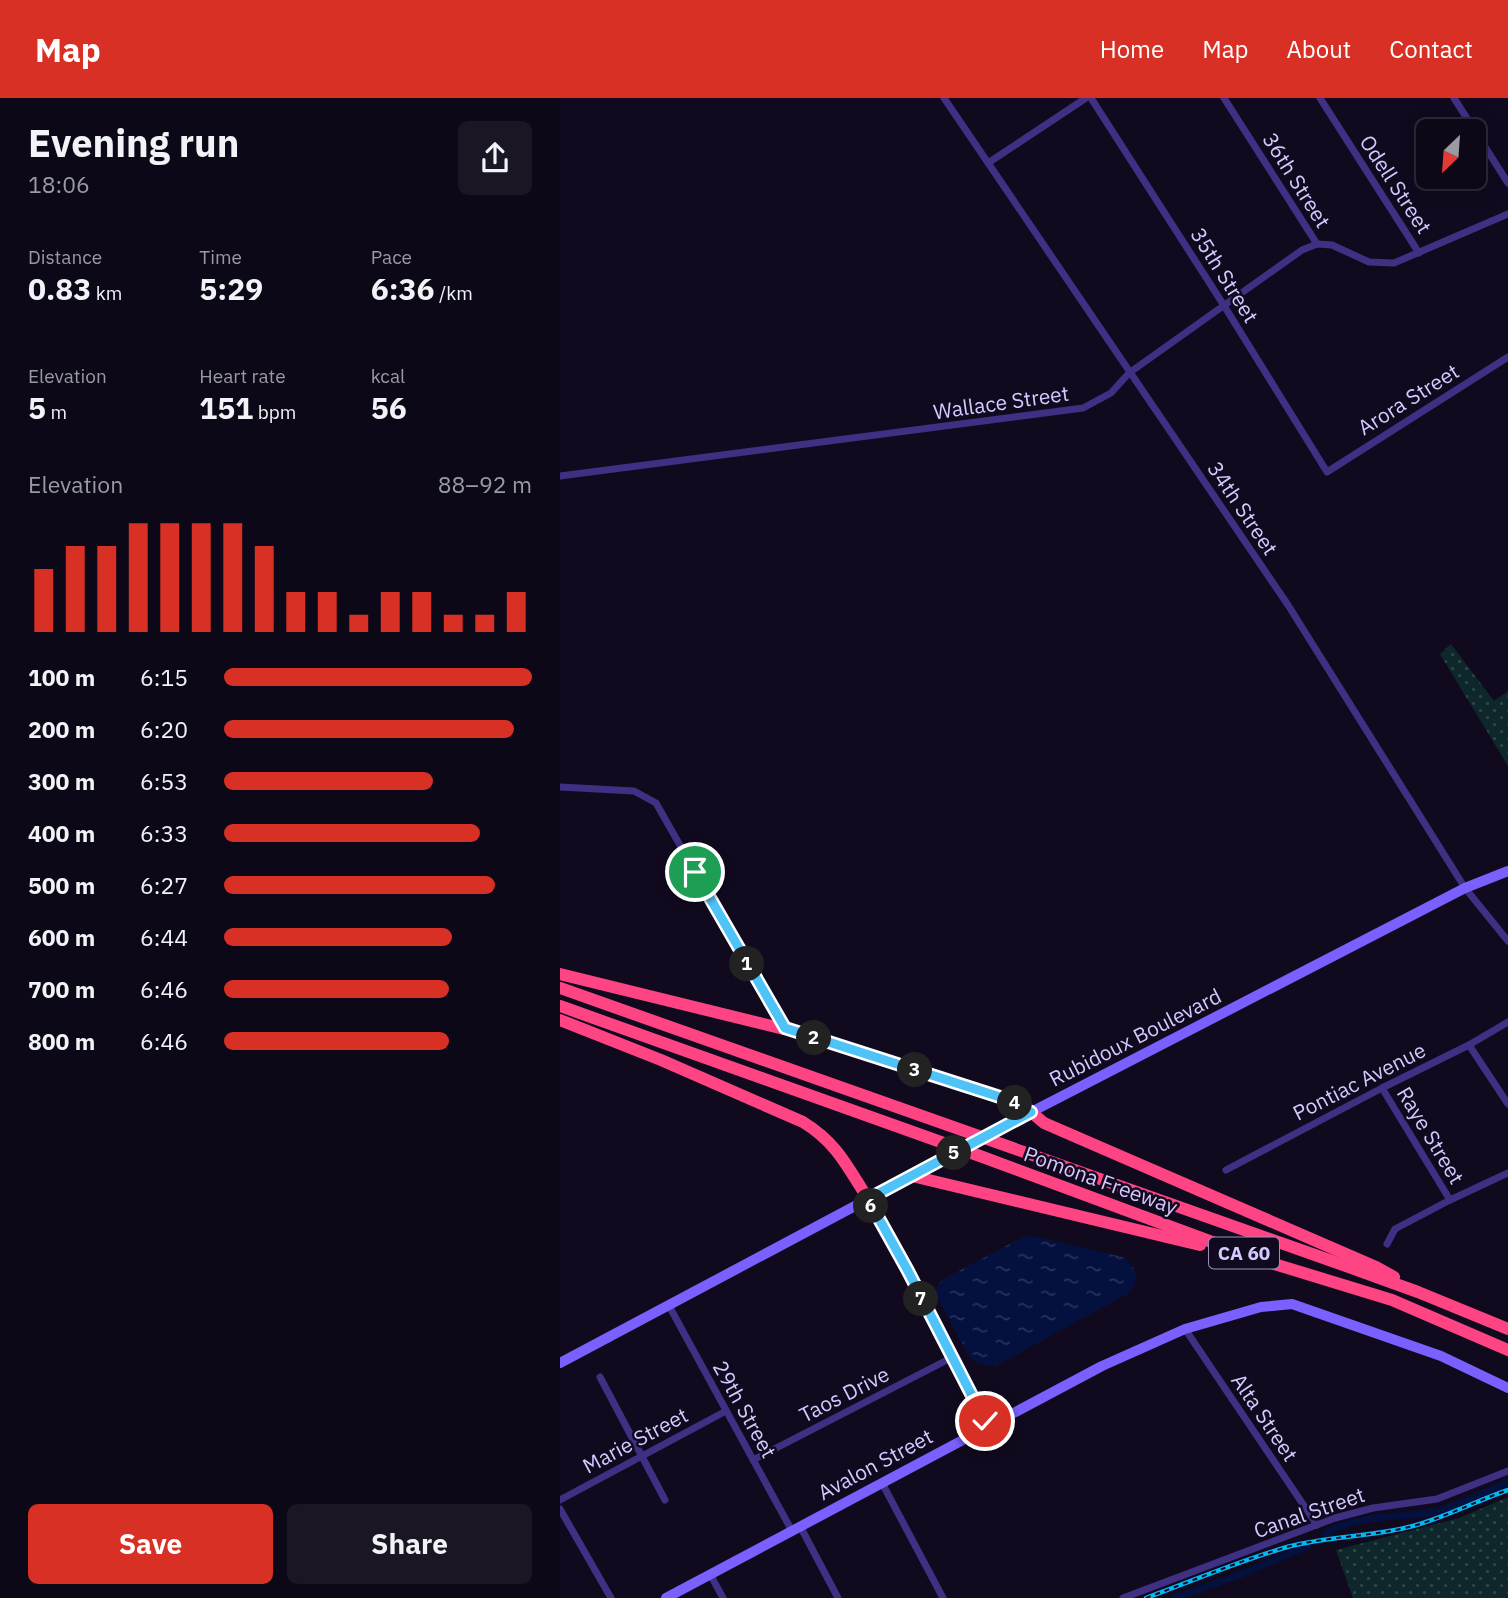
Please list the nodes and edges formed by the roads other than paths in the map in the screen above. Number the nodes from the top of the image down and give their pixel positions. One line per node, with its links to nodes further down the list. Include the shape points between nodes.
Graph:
1 (944, 98): 6 (street, 34th Street)
2 (1088, 98): 6 (street); 11 (street, 35th Street)
3 (1224, 98): 9 (street, 36th Street)
4 (1320, 98): 10 (street, Odell Street)
5 (1454, 98): 7 (street)
6 (988, 163): 13 (street, 34th Street)
7 (1508, 183)
8 (1508, 214): 10 (street)
9 (1317, 244): 10 (street, via 1340,247 1369,262 1385,264); 11 (street, Wallace Street)
10 (1419, 253)
11 (1223, 304): 13 (street, Wallace Street); 14 (street, 35th Street)
12 (1508, 356): 14 (street, Arora Street)
13 (1129, 373): 15 (street, Wallace Street, via 1111,393 1083,408); 18 (street, 34th Street, via 1289,606)
14 (1327, 472)
15 (560, 477)
16 (560, 787): 25 (street, via 634,791 656,803)
17 (1508, 871): 18 (main road, Rubidoux Boulevard)
18 (1465, 888): 19 (street, 34th Street); 29 (main road, Rubidoux Boulevard)
19 (1508, 940)
20 (560, 974): 25 (highway)
21 (560, 988): 37 (highway, Pomona Freeway / CA 60)
22 (560, 1006): 36 (highway, Pomona Freeway / CA 60)
23 (560, 1020): 33 (highway, via 803,1122 836,1148)
24 (1508, 1022): 26 (street, Pontiac Avenue)
25 (785, 1028): 29 (main road, via 1003,1098)
26 (1469, 1045): 27 (street, Pontiac Avenue); 28 (street)
27 (1382, 1088): 30 (street, Pontiac Avenue); 34 (street, Raye Street)
28 (1508, 1104)
29 (1031, 1112): 32 (main road, Rubidoux Boulevard, bridge); 37 (highway, via 1042,1122 1376,1267)
30 (1226, 1170)
31 (1508, 1173): 34 (street)
32 (912, 1176): 33 (main road, Rubidoux Boulevard); 36 (highway)
33 (868, 1199): 38 (main road, Rubidoux Boulevard); 42 (street)
34 (1450, 1200): 35 (street, via 1395,1230)
35 (1387, 1244)
36 (1293, 1271): 41 (highway, Pomona Freeway / CA 60, via 1392,1300)
37 (1418, 1292): 40 (highway, Pomona Freeway / CA 60)
38 (668, 1304): 43 (main road, Rubidoux Boulevard); 46 (street, 29th Street)
39 (1185, 1329): 45 (main road, Avalon Street, via 1261,1307 1292,1304 1441,1356); 47 (main road, Avalon Street); 55 (street, Alta Street)
40 (1508, 1329)
41 (1508, 1350)
42 (951, 1358): 47 (street); 49 (street, Taos Drive)
43 (560, 1363)
44 (600, 1377): 48 (street)
45 (1508, 1388)
46 (726, 1411): 48 (street, Marie Street); 49 (street, 29th Street)
47 (988, 1426): 51 (main road, Avalon Street)
48 (642, 1457): 52 (street, Marie Street); 53 (street)
49 (753, 1460): 56 (street, 29th Street)
50 (1508, 1471): 55 (street, Canal Street, via 1437,1499 1373,1508)
51 (882, 1483): 56 (main road, Avalon Street); 62 (street)
52 (560, 1500)
53 (665, 1500)
54 (560, 1509): 58 (street)
55 (1317, 1525): 63 (street, Canal Street)
56 (796, 1529): 57 (main road, Avalon Street); 61 (street, 29th Street)
57 (710, 1574): 59 (main road, Avalon Street); 60 (street)
58 (611, 1598)
59 (666, 1598)
60 (723, 1598)
61 (838, 1598)
62 (943, 1598)
63 (1123, 1598)

